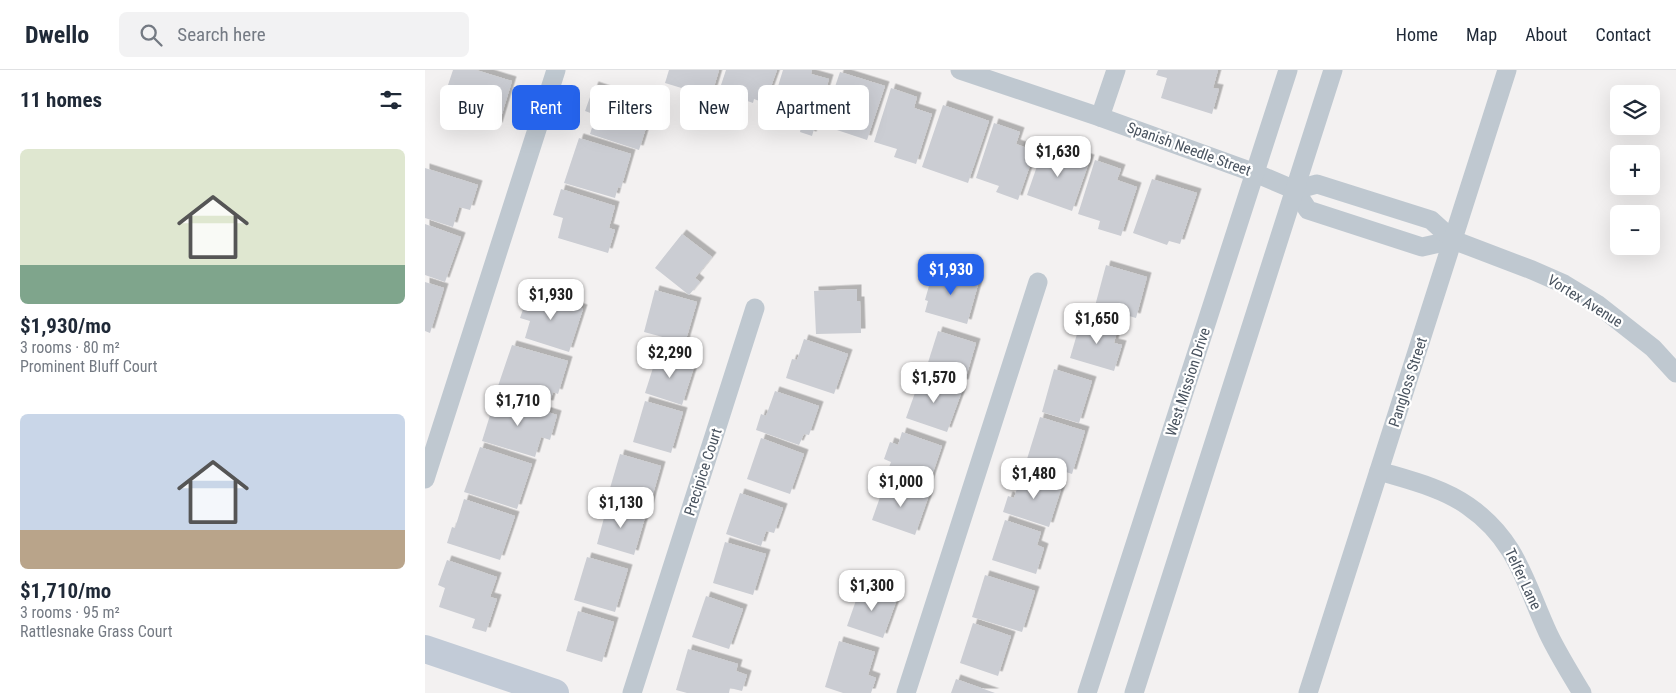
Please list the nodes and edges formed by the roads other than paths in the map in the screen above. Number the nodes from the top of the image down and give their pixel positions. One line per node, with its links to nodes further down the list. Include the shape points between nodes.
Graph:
1 (555, 70): 15 (street)
2 (960, 70): 7 (street, Spanish Needle Street)
3 (1115, 70): 7 (street)
4 (1288, 70): 8 (street, West Mission Drive)
5 (1333, 70): 9 (street)
6 (1507, 70): 10 (street, Pangloss Street)
7 (1100, 117): 8 (street, Spanish Needle Street)
8 (1255, 173): 9 (street, Spanish Needle Street); 20 (street, West Mission Drive)
9 (1295, 190): 10 (street, Vortex Avenue, via 1317,184 1431,220); 10 (street, via 1309,210 1405,242 1422,247); 21 (street)
10 (1453, 240): 13 (street, Vortex Avenue, via 1564,284 1627,326); 14 (street, Pangloss Street)
11 (1038, 282): 19 (street)
12 (755, 308): 18 (street, Precipice Court)
13 (1676, 373)
14 (1379, 471): 22 (street, Pangloss Street); 23 (street, Telfer Lane, via 1447,494 1467,505 1498,532 1511,550 1549,634)
15 (425, 479)
16 (425, 649): 17 (street)
17 (555, 693)
18 (632, 693)
19 (906, 693)
20 (1087, 693)
21 (1134, 693)
22 (1308, 693)
23 (1582, 693)

